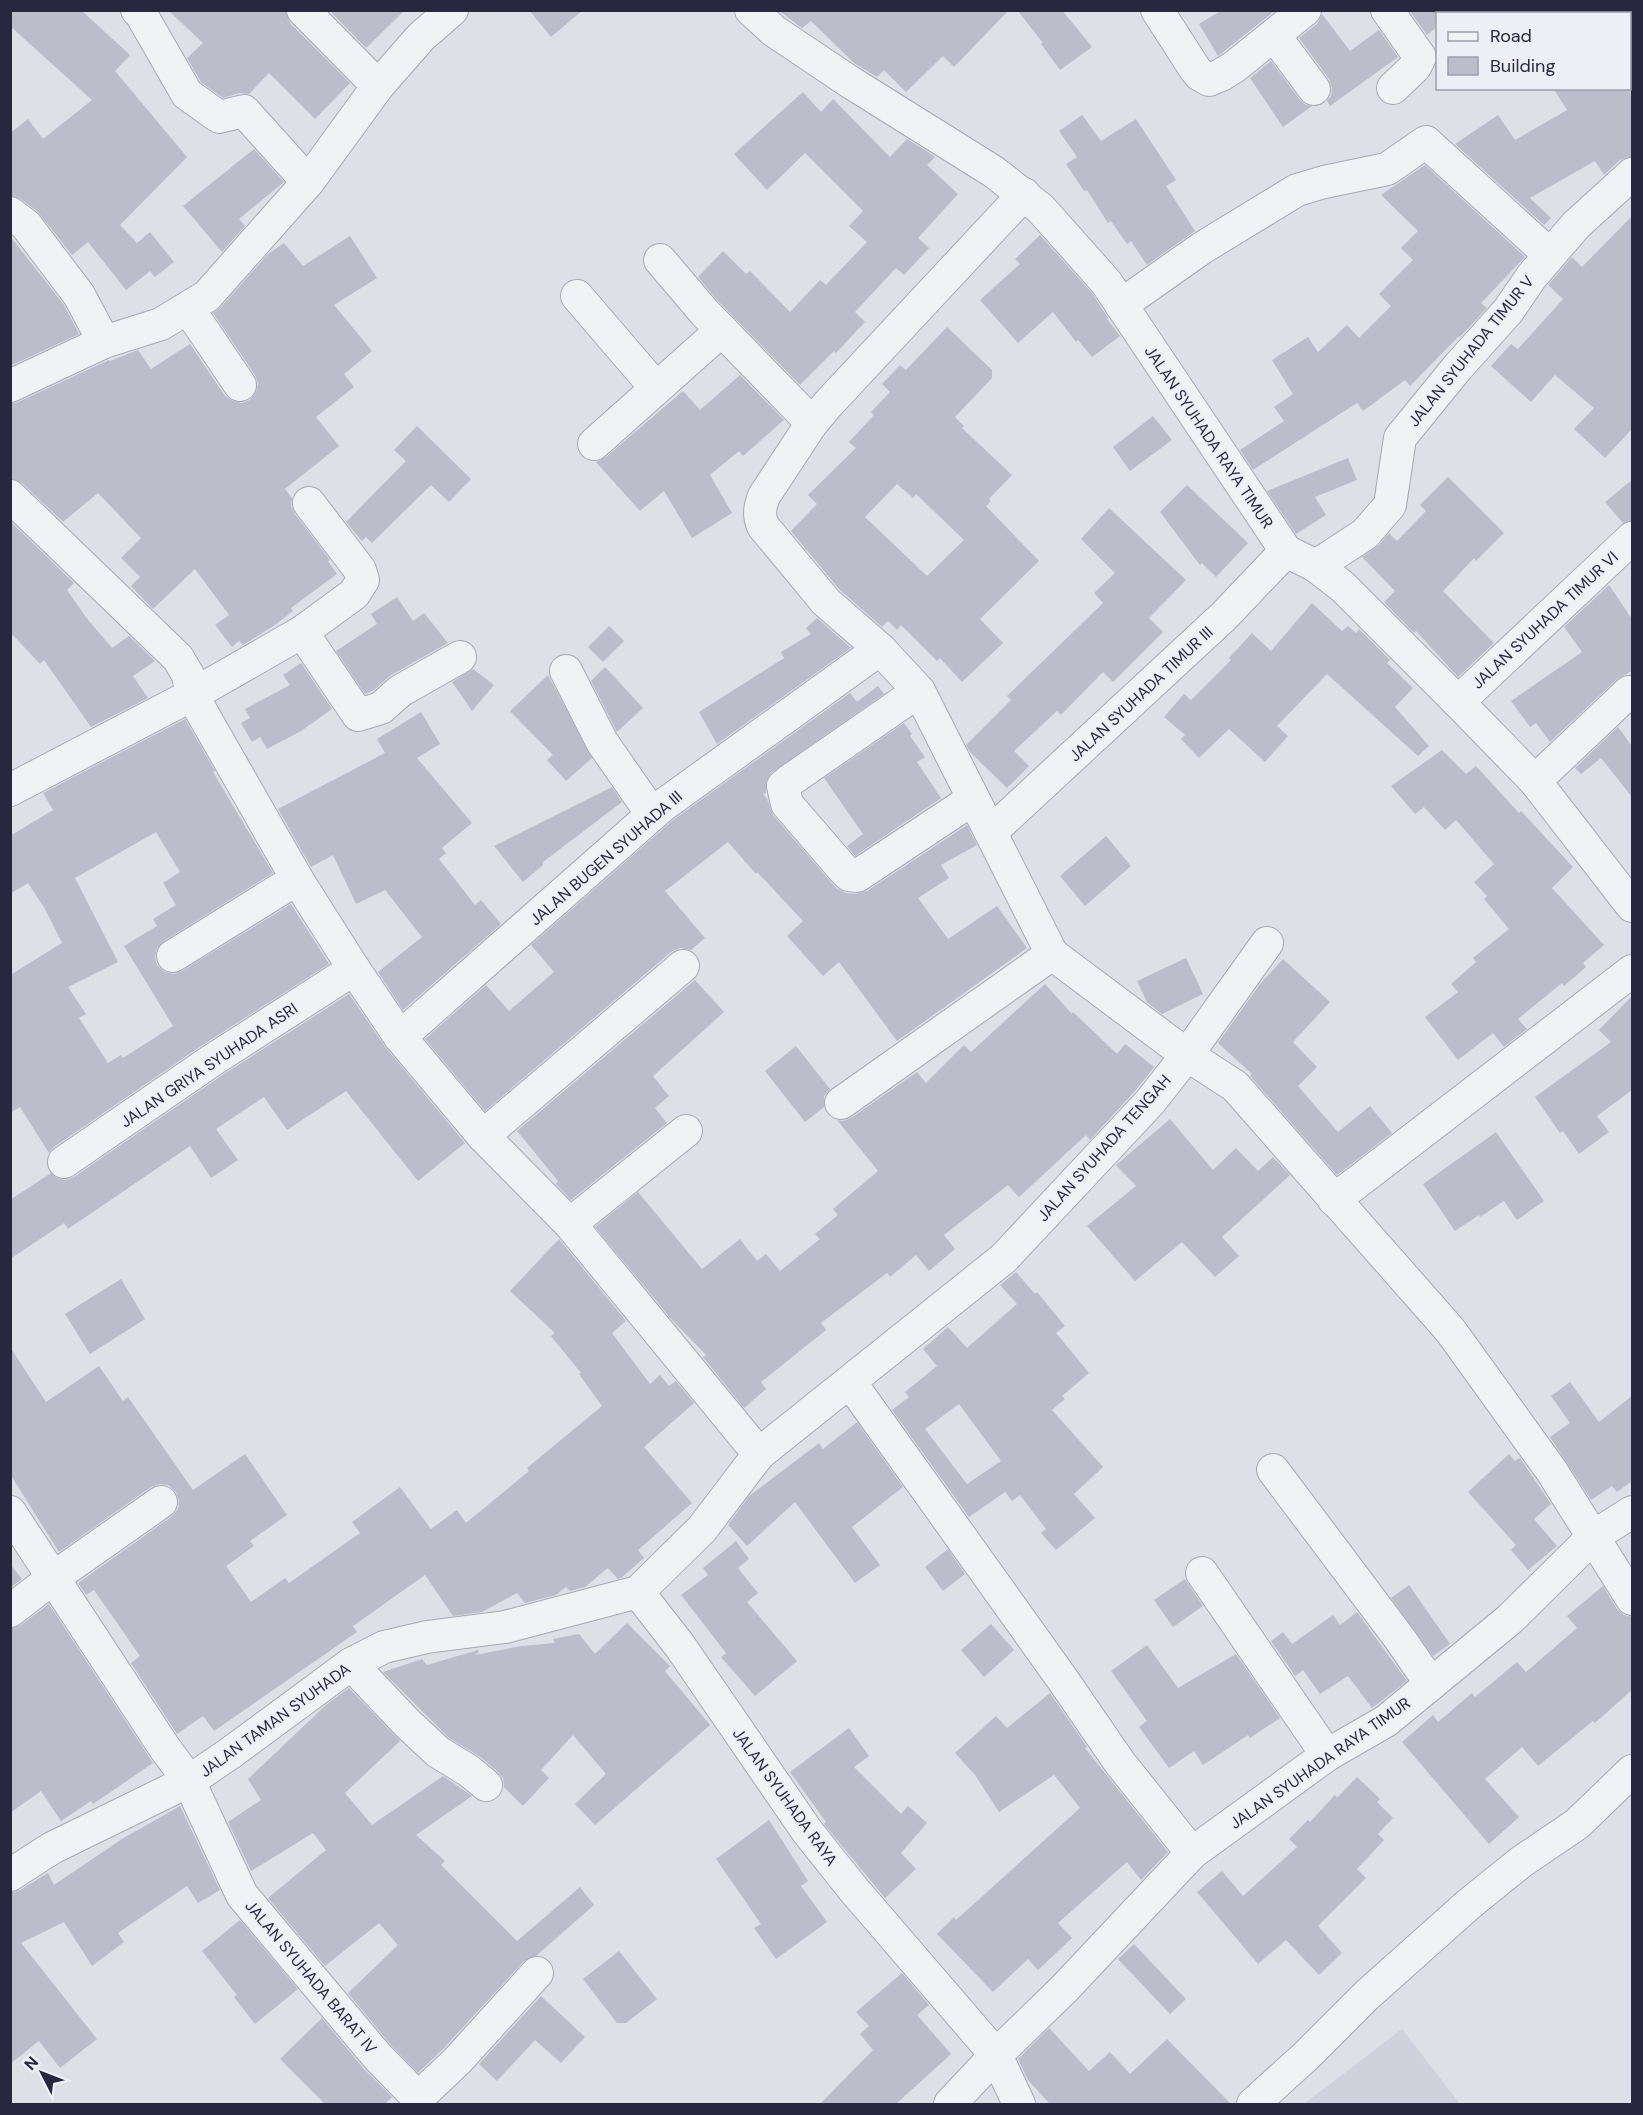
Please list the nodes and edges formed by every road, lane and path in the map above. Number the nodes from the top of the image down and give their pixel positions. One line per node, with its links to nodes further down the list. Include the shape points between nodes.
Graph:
1 (137, 10): 13 (street, via 188,94 219,117 244,111)
2 (303, 10): 9 (street)
3 (452, 10): 9 (street, via 421,37)
4 (751, 10): 14 (street, JALAN SYUHADA RAYA TIMUR, via 774,31)
5 (1157, 10): 8 (street, via 1195,69 1209,80 1234,67)
6 (1305, 10): 8 (street)
7 (1387, 10): 10 (street, via 1420,57)
8 (1274, 35): 11 (street)
9 (378, 86): 13 (street)
10 (1393, 88)
11 (1314, 89)
12 (1632, 174): 16 (street, JALAN SYUHADA TIMUR V, via 1576,225)
13 (308, 182): 20 (street, via 207,296)
14 (1024, 194): 19 (street, JALAN SYUHADA RAYA TIMUR, via 1091,266); 26 (street)
15 (10, 213): 22 (street, via 26,225 79,295)
16 (1550, 255): 19 (street, via 1426,142 1386,169 1297,190 1202,248); 32 (street, JALAN SYUHADA TIMUR V, via 1508,311 1400,438 1390,505 1365,534)
17 (660, 260): 21 (street)
18 (577, 296): 25 (street)
19 (1121, 305): 31 (street, JALAN SYUHADA RAYA TIMUR)
20 (188, 308): 22 (street, via 160,324); 23 (street)
21 (722, 330): 25 (street); 26 (street)
22 (104, 342): 24 (street)
23 (240, 385)
24 (10, 386)
25 (656, 388): 27 (street)
26 (812, 423): 34 (street, via 764,496 760,519 826,602)
27 (594, 444)
28 (10, 496): 39 (street, via 178,658 188,675)
29 (309, 504): 33 (street, via 360,570 363,580 354,594)
30 (1632, 538): 40 (street, JALAN SYUHADA TIMUR VI)
31 (1286, 551): 32 (street, JALAN SYUHADA RAYA TIMUR); 45 (street, JALAN SYUHADA TIMUR III, via 1224,616)
32 (1316, 566): 40 (street, JALAN SYUHADA RAYA TIMUR, via 1343,587)
33 (302, 633): 35 (street, via 358,715 381,708 400,691); 39 (street)
34 (880, 649): 37 (street); 44 (street, JALAN BUGEN SYUHADA III)
35 (460, 657)
36 (566, 671): 44 (street, via 602,742)
37 (919, 691): 43 (street); 43 (street, via 783,786 787,804 843,869 857,876)
38 (1632, 692): 41 (street)
39 (192, 695): 42 (street); 46 (street)
40 (1458, 702): 41 (street, JALAN SYUHADA RAYA TIMUR)
41 (1535, 781): 47 (street, JALAN SYUHADA RAYA TIMUR)
42 (10, 790)
43 (973, 799): 45 (street)
44 (652, 814): 54 (street, JALAN BUGEN SYUHADA III)
45 (991, 832): 49 (street)
46 (297, 879): 50 (street); 52 (street)
47 (1632, 906)
48 (1267, 943): 55 (street, JALAN SYUHADA TENGAH)
49 (1052, 954): 55 (street); 56 (street)
50 (173, 956)
51 (683, 966): 58 (street)
52 (354, 969): 54 (street); 59 (street, JALAN GRIYA SYUHADA ASRI)
53 (1632, 971): 60 (street)
54 (400, 1037): 58 (street)
55 (1187, 1055): 60 (street, via 1235,1086); 62 (street, JALAN SYUHADA TENGAH, via 1150,1102 1004,1258)
56 (841, 1102)
57 (686, 1131): 61 (street)
58 (483, 1136): 61 (street)
59 (64, 1162)
60 (1334, 1200): 68 (street, via 1450,1330)
61 (570, 1224): 63 (street)
62 (850, 1382): 63 (street, JALAN SYUHADA TENGAH); 80 (street, via 1120,1763)
63 (759, 1454): 71 (street, JALAN SYUHADA TENGAH, via 702,1529)
64 (1274, 1470): 75 (street)
65 (161, 1502): 70 (street)
66 (10, 1512): 70 (street, JALAN TAMAN SYUHADA)
67 (1632, 1512): 68 (street, JALAN SYUHADA RAYA TIMUR)
68 (1594, 1536): 72 (street); 75 (street, JALAN SYUHADA RAYA TIMUR, via 1510,1619)
69 (1202, 1572): 76 (street)
70 (53, 1578): 73 (street); 78 (street, JALAN TAMAN SYUHADA)
71 (638, 1592): 74 (street, JALAN TAMAN SYUHADA, via 505,1627 384,1647); 83 (street, JALAN SYUHADA RAYA, via 680,1646 807,1831)
72 (1632, 1599)
73 (10, 1611)
74 (351, 1664): 78 (street, JALAN TAMAN SYUHADA); 79 (street, via 438,1752)
75 (1431, 1684): 76 (street, JALAN SYUHADA RAYA TIMUR, via 1386,1721)
76 (1327, 1755): 80 (street, JALAN SYUHADA RAYA TIMUR)
77 (1632, 1771): 87 (street, via 1577,1824 1469,1904)
78 (189, 1781): 81 (street, via 52,1848); 84 (street, JALAN SYUHADA BARAT IV, via 242,1894)
79 (486, 1785)
80 (1192, 1852): 83 (street, JALAN SYUHADA RAYA TIMUR, via 1064,1989)
81 (10, 1875)
82 (537, 1973): 84 (street, JALAN SYUHADA BARAT IV)
83 (996, 2055): 85 (street, JALAN SYUHADA RAYA TIMUR); 86 (street, JALAN SYUHADA RAYA)
84 (417, 2101)
85 (950, 2104)
86 (1019, 2104)
87 (1252, 2104)

